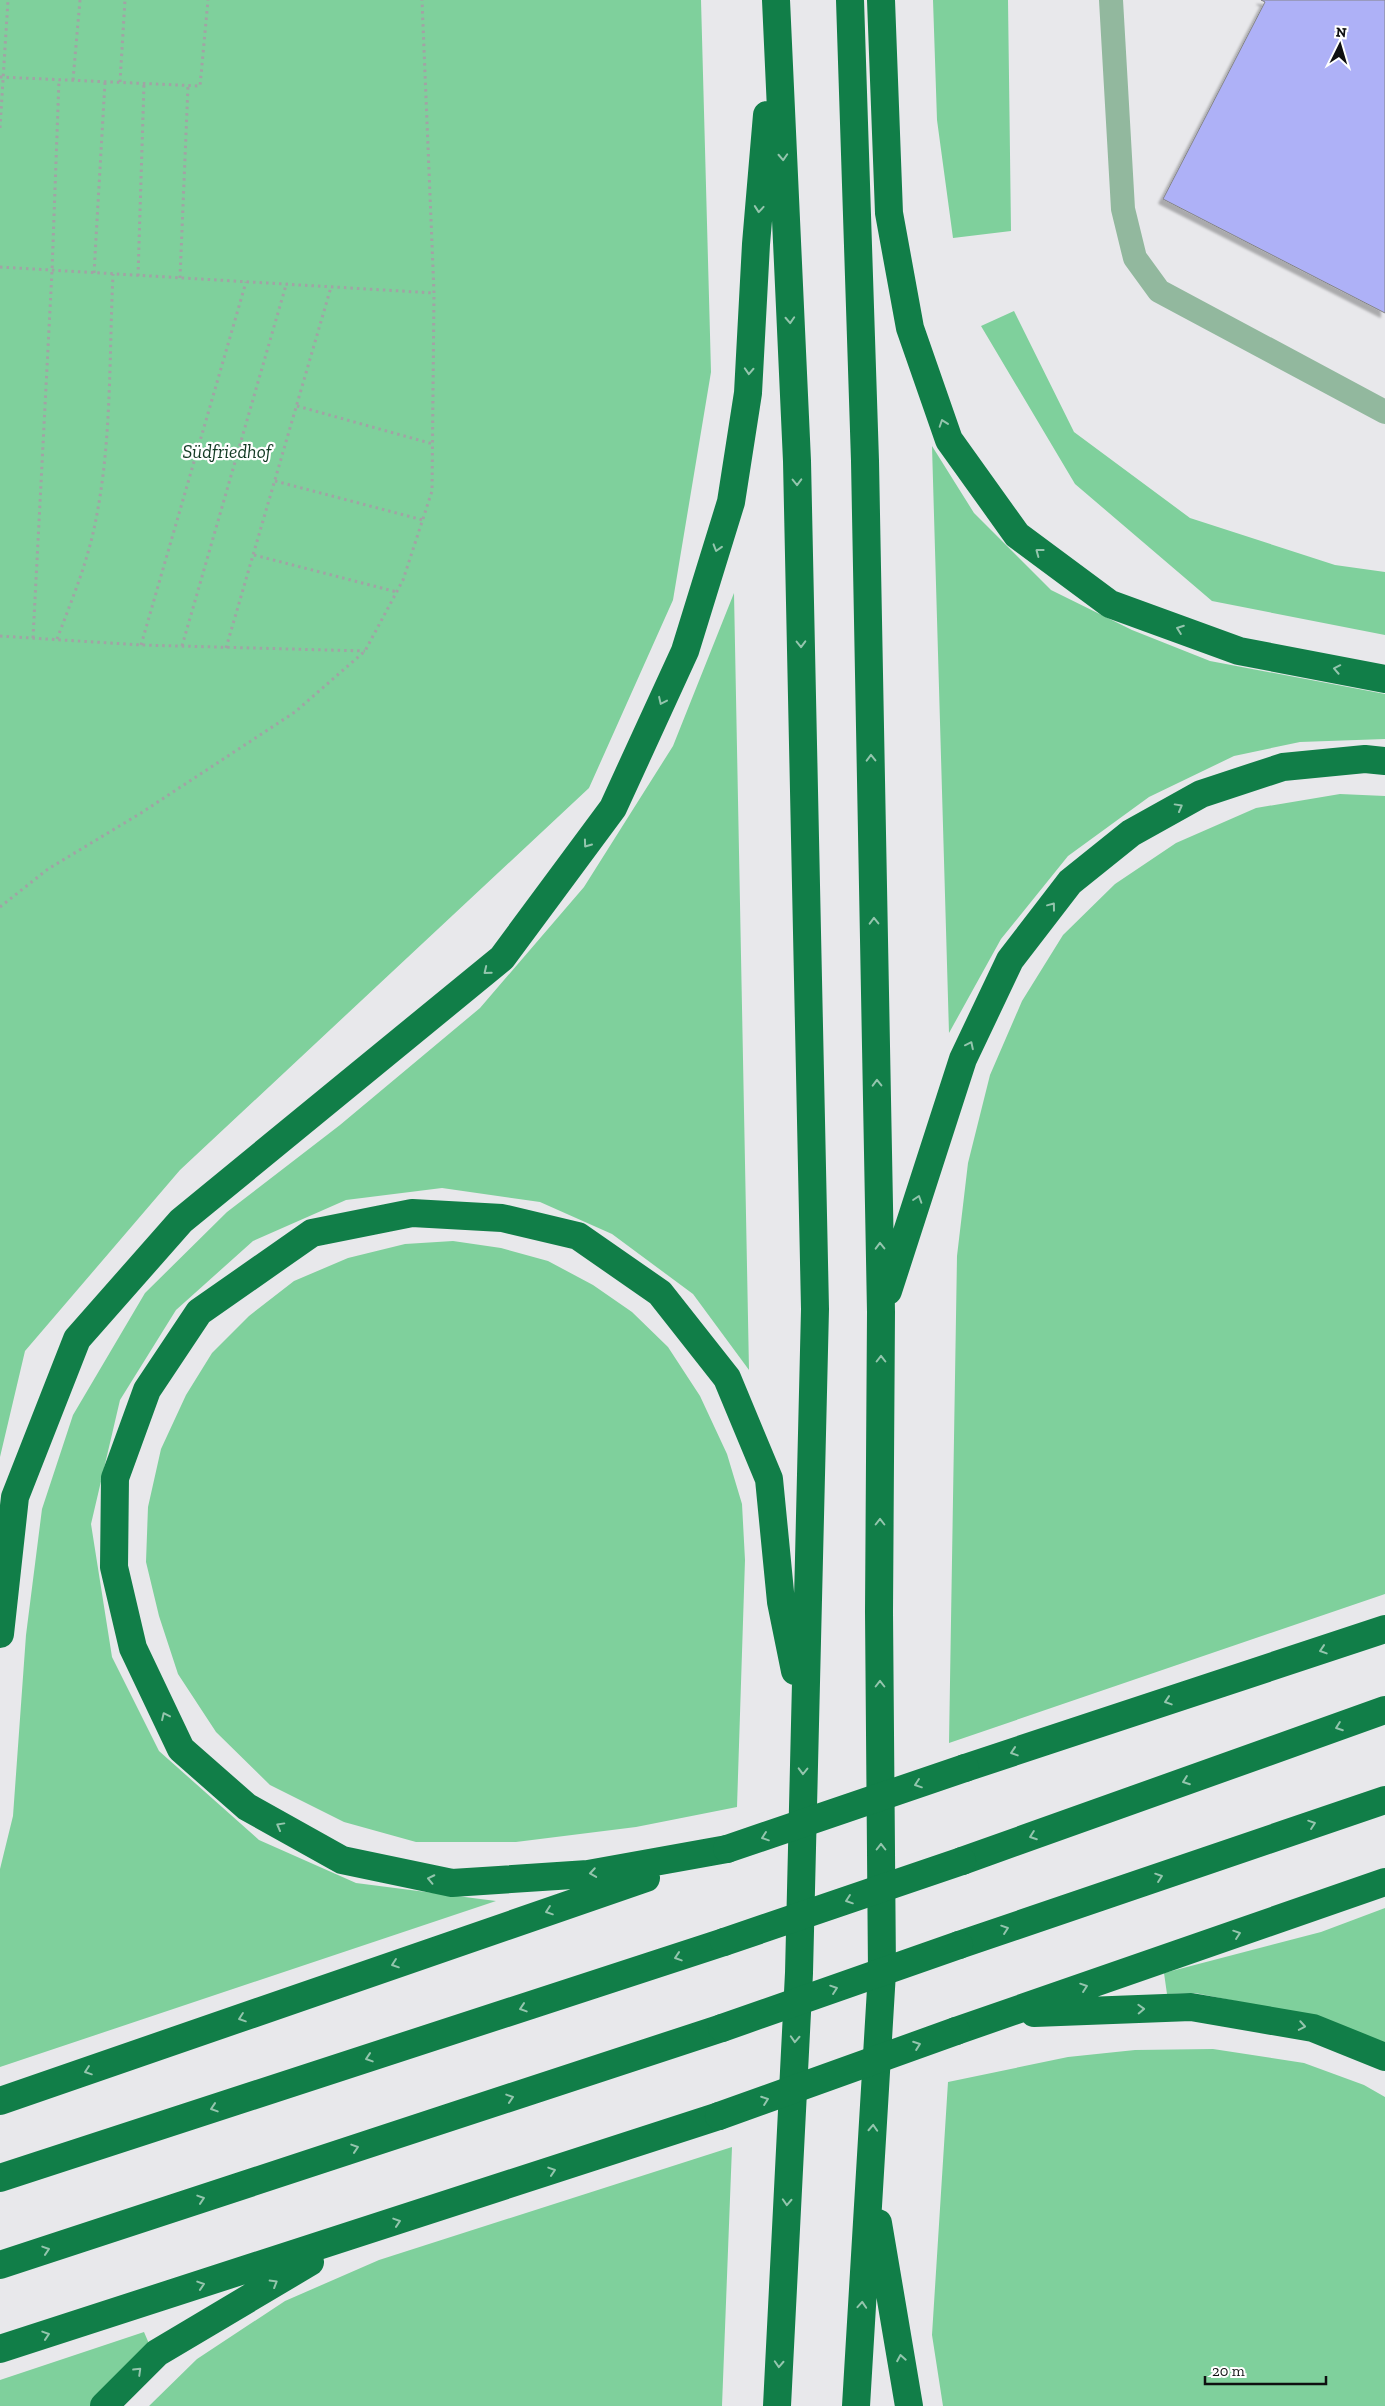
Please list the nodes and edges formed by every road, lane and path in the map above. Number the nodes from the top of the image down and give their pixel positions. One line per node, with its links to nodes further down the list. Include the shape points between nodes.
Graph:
1 (8, 0): 10 (path)
2 (80, 0): 12 (path)
3 (125, 0): 14 (path)
4 (208, 0): 16 (path, via 200,86)
5 (422, 0): 27 (path)
6 (850, 0): 45 (highway, one-way to 6, via 865,461)
7 (881, 0): 42 (highway, one-way to 7, via 1239,650 1110,604 1017,535 949,440 910,328 890,212)
8 (1111, 0): 29 (lane, via 1122,209 1135,258 1159,291)
9 (776, 2): 47 (highway, one-way to 47, via 756,244 748,393 731,502 685,651 613,808 502,958 181,1221 77,1339 15,1497); 49 (highway, one-way to 49, via 797,461 815,1310)
10 (1, 78): 11 (path); 17 (path)
11 (59, 80): 12 (path); 19 (path)
12 (74, 80): 13 (path)
13 (105, 82): 14 (path); 20 (path)
14 (120, 82): 15 (path)
15 (144, 84): 16 (path); 22 (path)
16 (188, 86): 23 (path)
17 (0, 128)
18 (0, 268): 19 (path)
19 (52, 271): 20 (path); 36 (path)
20 (94, 273): 21 (path)
21 (113, 274): 22 (path); 37 (path, via 104,469 95,526)
22 (138, 276): 23 (path)
23 (180, 278): 24 (path)
24 (246, 282): 25 (path); 38 (path)
25 (286, 284): 26 (path); 39 (path)
26 (331, 287): 27 (path); 28 (path)
27 (434, 293): 30 (path)
28 (297, 406): 30 (path); 31 (path)
29 (1385, 412)
30 (432, 444): 32 (path, via 432,491)
31 (275, 481): 32 (path); 33 (path)
32 (423, 520): 34 (path)
33 (254, 555): 34 (path); 40 (path)
34 (397, 592): 41 (path)
35 (0, 636): 36 (path)
36 (33, 638): 37 (path)
37 (57, 640): 38 (path)
38 (141, 645): 39 (path)
39 (182, 646): 40 (path)
40 (226, 648): 41 (path)
41 (365, 651): 44 (path, via 296,712 48,869)
42 (1385, 679)
43 (1385, 761): 45 (highway, one-way to 43, via 963,1059 1010,960 1070,882 1132,833 1201,794 1283,767 1366,759)
44 (0, 907)
45 (881, 1312): 56 (highway, one-way to 45, via 882,1972)
46 (1380, 1630): 51 (highway, one-way to 51, bridge)
47 (0, 1634)
48 (1385, 1710): 57 (highway, one-way to 57, bridge, via 724,1942)
49 (804, 1722): 51 (highway, one-way to 49, via 588,1874 452,1883 342,1860 247,1807 181,1749 133,1648 114,1566 115,1478 147,1390 199,1312 312,1233 412,1214 502,1218 578,1236 660,1293 727,1378 769,1479 781,1602); 62 (highway, one-way to 62, via 799,1973)
50 (1385, 1800): 59 (highway, one-way to 50, bridge, via 722,2028)
51 (727, 1850): 55 (highway, one-way to 55)
52 (1385, 1882): 53 (highway, one-way to 52)
53 (1005, 2015): 54 (highway, one-way to 54, via 1191,2007 1313,2028); 58 (highway, one-way to 53, bridge, via 719,2116)
54 (1385, 2057)
55 (0, 2101)
56 (870, 2177): 63 (highway, one-way to 56); 64 (highway, one-way to 56)
57 (0, 2178)
58 (351, 2237): 60 (highway, one-way to 58); 61 (highway, one-way to 58, via 157,2353)
59 (0, 2265)
60 (0, 2349)
61 (104, 2406)
62 (777, 2406)
63 (856, 2406)
64 (909, 2406)

